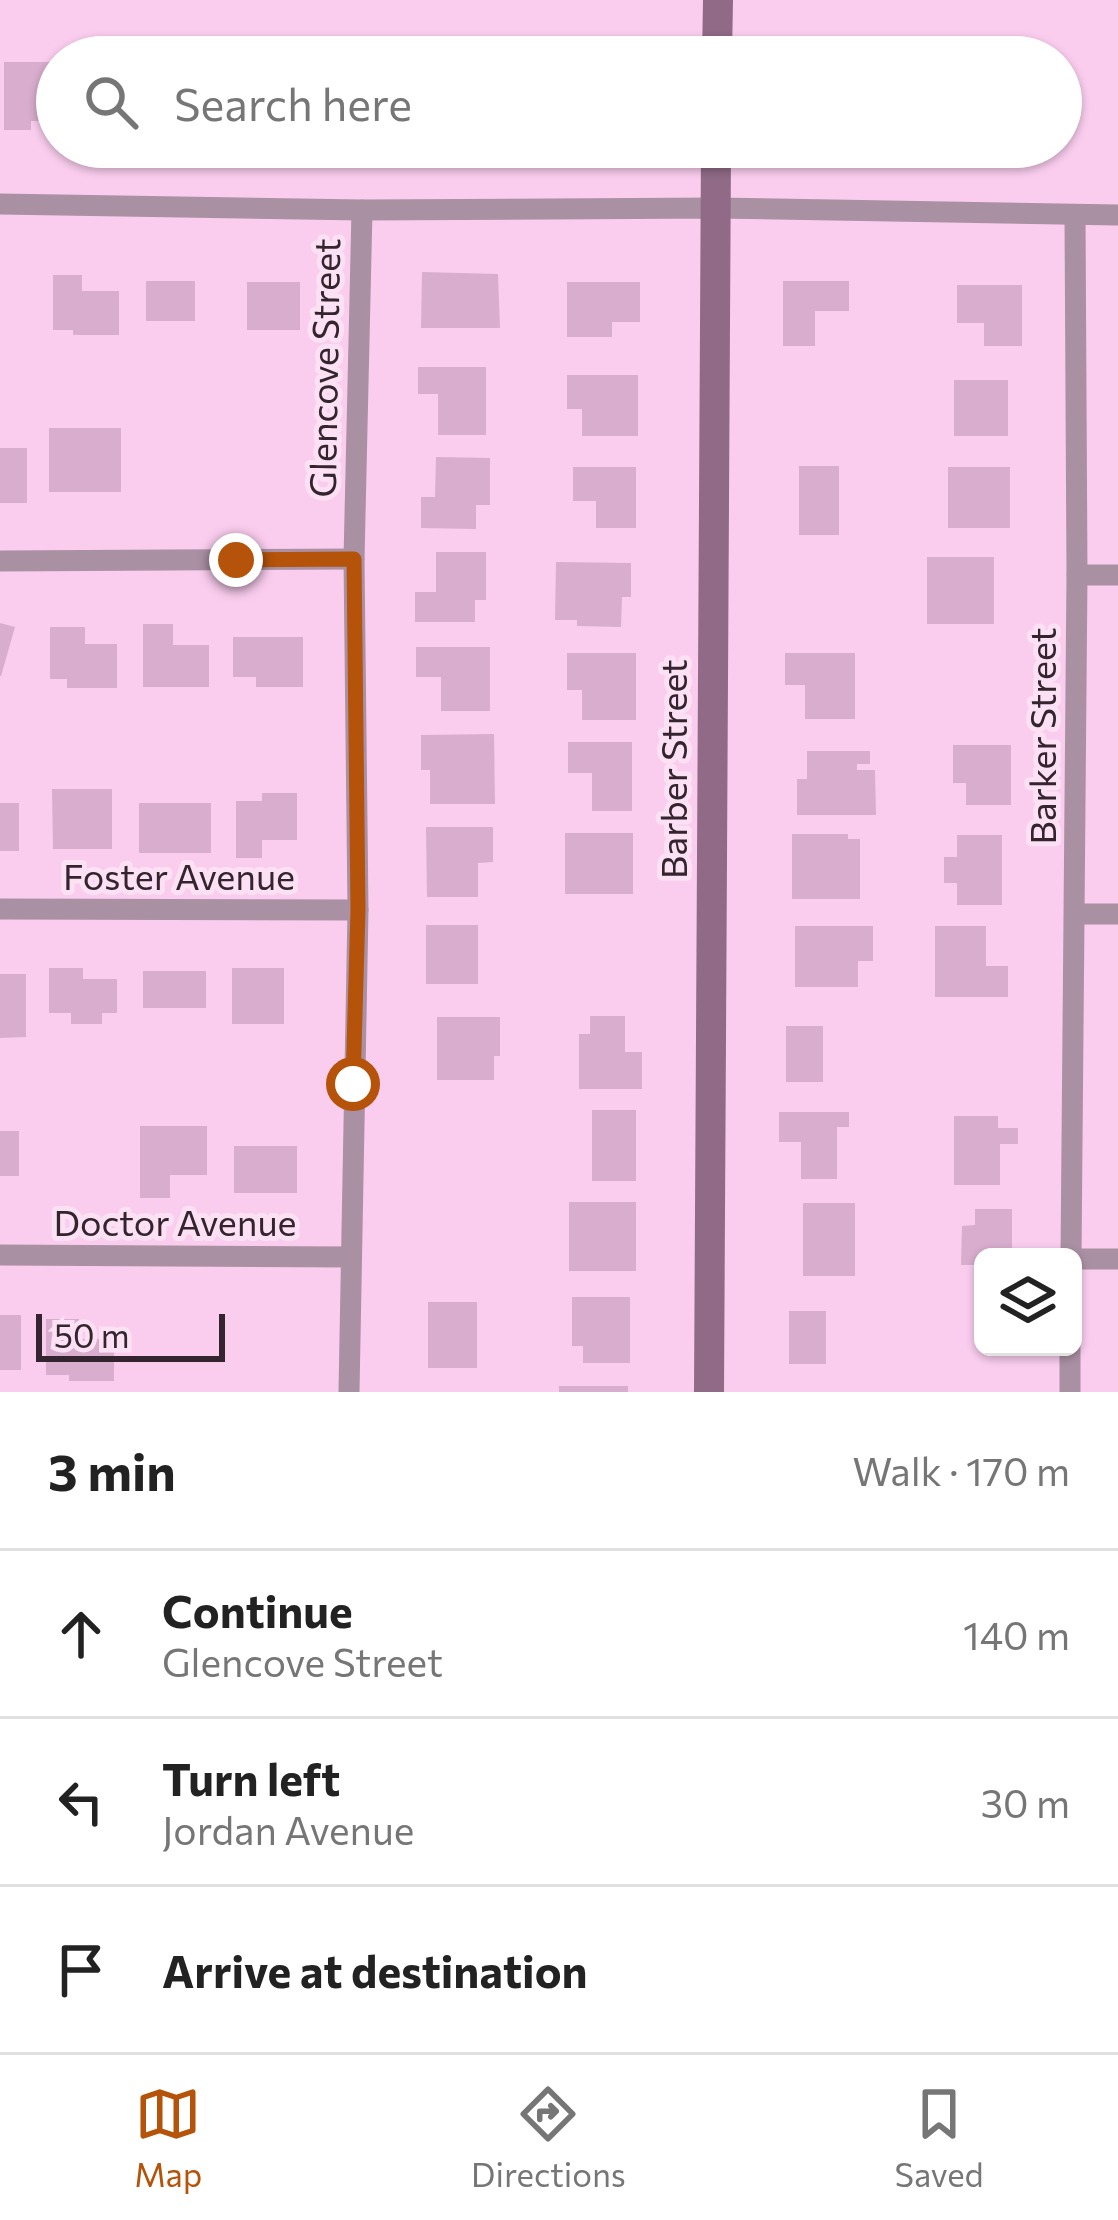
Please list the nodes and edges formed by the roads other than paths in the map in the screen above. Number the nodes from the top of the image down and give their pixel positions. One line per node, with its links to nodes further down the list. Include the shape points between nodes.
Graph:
1 (718, 0): 2 (street)
2 (717, 36)
3 (716, 168): 5 (street, Barber Street)
4 (0, 204): 6 (street)
5 (716, 208): 6 (street); 7 (street); 24 (street, Barber Street)
6 (362, 210): 9 (street, Glencove Street)
7 (1076, 215): 8 (street); 11 (street, Barker Street)
8 (1118, 215)
9 (354, 559): 10 (street); 14 (street, Glencove Street)
10 (0, 562)
11 (1077, 575): 12 (street); 15 (street, Barker Street)
12 (1118, 575)
13 (0, 909): 14 (street, Foster Avenue)
14 (358, 910): 19 (street, Glencove Street)
15 (1075, 914): 16 (street); 17 (street, Barker Street)
16 (1118, 914)
17 (1072, 1248)
18 (0, 1255): 19 (street, Doctor Avenue)
19 (349, 1257): 23 (street, Glencove Street)
20 (1082, 1258): 21 (street)
21 (1118, 1259)
22 (1070, 1356): 25 (street)
23 (349, 1392)
24 (710, 1392)
25 (1070, 1392)

